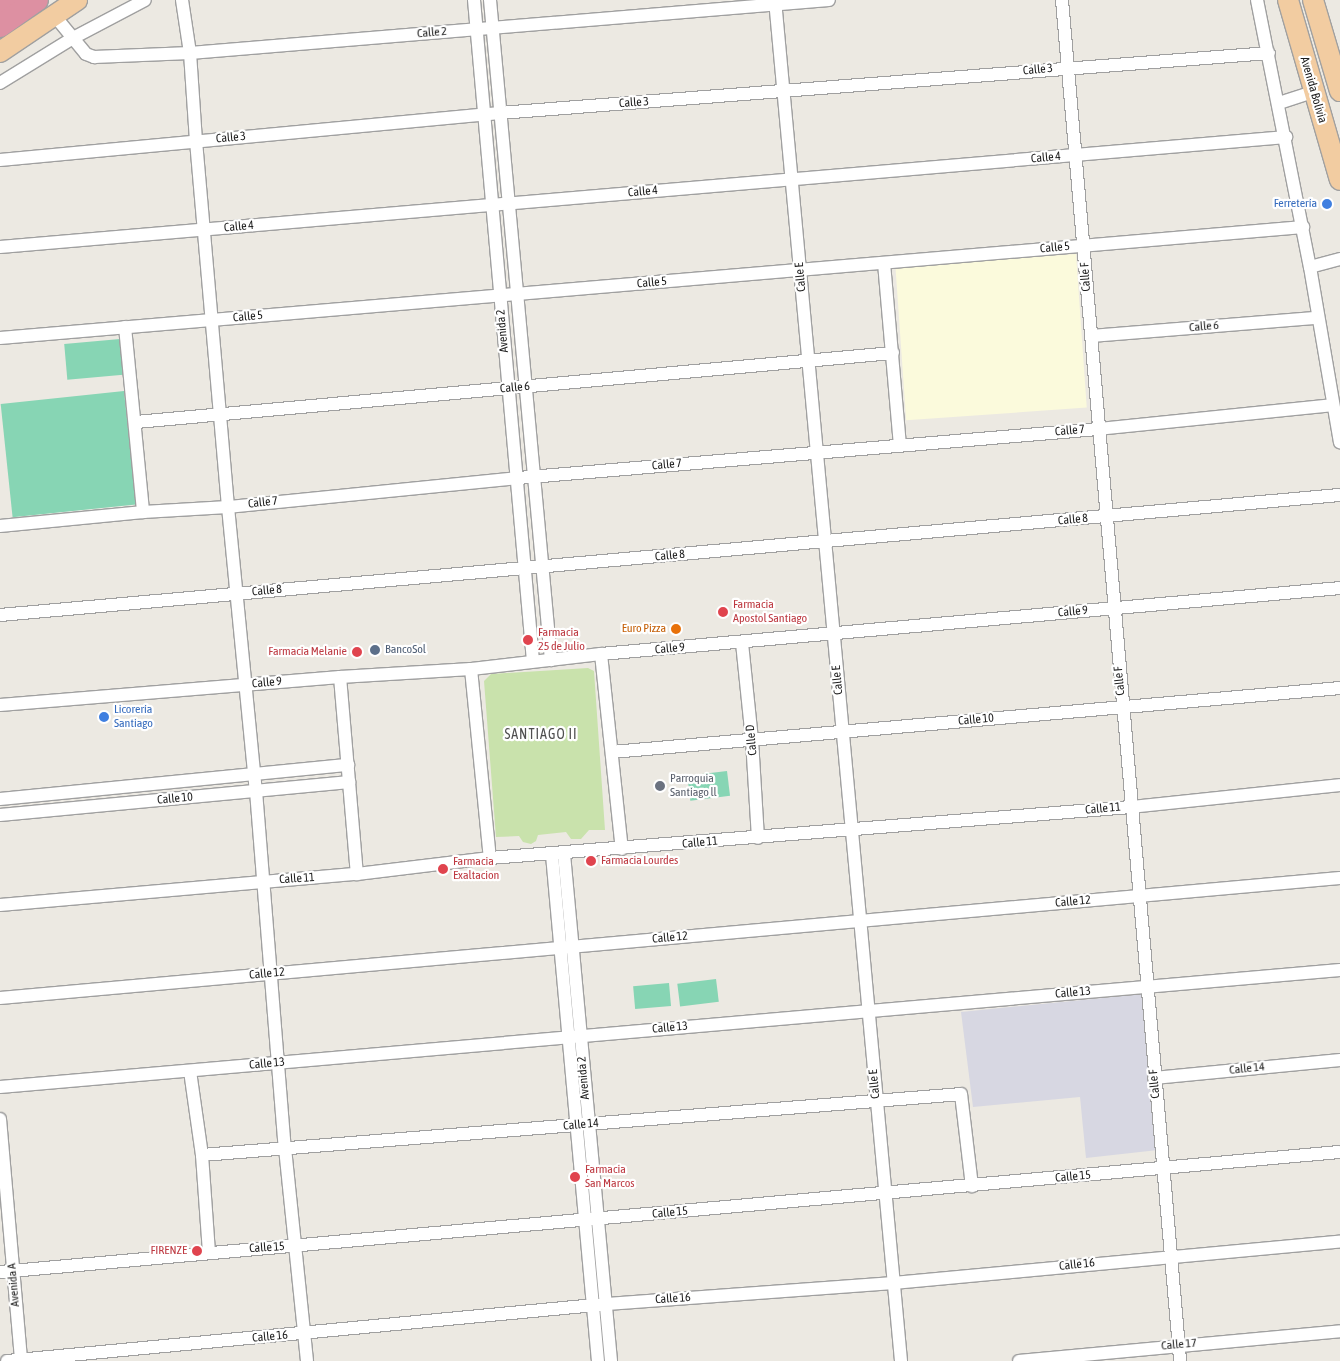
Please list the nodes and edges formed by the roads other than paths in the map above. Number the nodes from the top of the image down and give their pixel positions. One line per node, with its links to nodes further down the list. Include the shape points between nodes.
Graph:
1 (10, 0): 14 (highway)
2 (37, 0): 16 (highway)
3 (77, 0): 15 (main road)
4 (145, 0): 19 (street)
5 (182, 0): 21 (street)
6 (474, 0): 18 (street, Avenida 2)
7 (490, 0): 17 (street, Avenida 2)
8 (828, 0): 13 (street, Calle 2)
9 (1062, 0): 23 (street, Calle F)
10 (1257, 0): 22 (street)
11 (1288, 0): 27 (main road, Avenida Bolivia)
12 (1313, 0): 25 (main road, Avenida Bolivia)
13 (775, 2): 17 (street, Calle 2); 26 (street, Calle E)
14 (0, 6)
15 (54, 15): 19 (street, Calle 2); 20 (main road)
16 (0, 26)
17 (493, 28): 18 (street, Calle 2); 29 (street, Avenida 2)
18 (477, 30): 21 (street, Calle 2); 30 (street, Avenida 2)
19 (73, 38): 21 (street, Calle 2, via 86,54 94,57); 24 (street)
20 (0, 52)
21 (190, 53): 32 (street)
22 (1269, 53): 23 (street, Calle 3); 28 (street)
23 (1068, 67): 26 (street, Calle 3); 33 (street, Calle F)
24 (0, 83)
25 (1340, 91)
26 (784, 92): 29 (street, Calle 3); 35 (street, Calle E)
27 (1313, 92): 28 (street); 36 (main road, Avenida Bolivia)
28 (1279, 103): 31 (street)
29 (500, 113): 30 (street, Calle 3); 37 (street, Avenida 2)
30 (484, 114): 32 (street, Calle 3); 38 (street, Avenida 2)
31 (1286, 137): 33 (street, Calle 4); 39 (street)
32 (196, 142): 34 (street, Calle 3); 40 (street)
33 (1076, 155): 35 (street, Calle 4); 41 (street, Calle F)
34 (0, 160)
35 (792, 180): 37 (street, Calle 4); 46 (street, Calle E)
36 (1340, 180)
37 (507, 204): 38 (street, Calle 4); 47 (street, Avenida 2)
38 (492, 205): 40 (street, Calle 4); 48 (street, Avenida 2)
39 (1303, 227): 41 (street, Calle 5); 45 (street)
40 (204, 230): 42 (street, Calle 4); 50 (street)
41 (1084, 246): 44 (street, Calle 5); 52 (street, Calle F)
42 (0, 247)
43 (1340, 259): 45 (street)
44 (884, 263): 46 (street, Calle 5); 54 (street)
45 (1310, 267): 49 (street)
46 (800, 270): 47 (street, Calle 5); 55 (street, Calle E)
47 (516, 294): 48 (street, Calle 5); 56 (street, Avenida 2)
48 (500, 296): 50 (street, Calle 5); 57 (street, Avenida 2)
49 (1318, 318): 52 (street, Calle 6); 58 (street)
50 (212, 320): 51 (street, Calle 5); 59 (street)
51 (125, 328): 53 (street, Calle 5); 60 (street)
52 (1091, 336): 61 (street, Calle F)
53 (0, 338)
54 (894, 353): 55 (street, Calle 6); 63 (street)
55 (808, 361): 56 (street, Calle 6); 64 (street, Calle E)
56 (525, 387): 57 (street, Calle 6); 65 (street, Avenida 2)
57 (508, 389): 59 (street, Calle 6); 66 (street, Avenida 2)
58 (1333, 405): 61 (street, Calle 7); 62 (street)
59 (221, 414): 60 (street, Calle 6); 68 (street)
60 (136, 422): 69 (street)
61 (1098, 429): 63 (street, Calle 7); 70 (street, Calle F)
62 (1340, 442)
63 (900, 445): 64 (street, Calle 7)
64 (817, 452): 65 (street, Calle 7); 72 (street, Calle E)
65 (533, 476): 66 (street, Calle 7); 73 (street, Avenida 2)
66 (518, 478): 68 (street, Calle 7); 74 (street, Avenida 2)
67 (1340, 495): 70 (street, Calle 8)
68 (228, 507): 69 (street, Calle 7); 76 (street)
69 (144, 512): 71 (street, Calle 7)
70 (1106, 517): 72 (street, Calle 8); 77 (street, Calle F)
71 (0, 526)
72 (825, 542): 73 (street, Calle 8); 79 (street, Calle E)
73 (542, 567): 74 (street, Calle 8); 82 (street, Avenida 2)
74 (526, 569): 76 (street, Calle 8); 83 (street, Avenida 2)
75 (1340, 588): 77 (street, Calle 9)
76 (238, 593): 78 (street, Calle 8); 86 (street)
77 (1114, 608): 79 (street, Calle 9); 89 (street, Calle F)
78 (0, 615)
79 (834, 634): 80 (street, Calle 9); 90 (street, Calle E)
80 (742, 643): 81 (street, Calle 9); 91 (street, Calle D)
81 (601, 654): 82 (street, Calle 9); 92 (street)
82 (551, 660): 83 (street, Calle 9)
83 (534, 662): 84 (street, Calle 9)
84 (471, 669): 85 (street, Calle 9); 105 (street)
85 (340, 677): 86 (street, Calle 9); 93 (street)
86 (245, 685): 88 (street, Calle 9); 94 (street)
87 (1340, 688): 89 (street, Calle 10)
88 (0, 705)
89 (1123, 707): 90 (street, Calle 10); 99 (street, Calle F)
90 (843, 732): 91 (street, Calle 10); 101 (street, Calle E)
91 (752, 740): 92 (street, Calle 10); 102 (street, Calle D)
92 (612, 752): 103 (street)
93 (348, 766): 94 (street, Calle 10); 95 (street)
94 (254, 776): 97 (street); 98 (street, Calle 10)
95 (349, 782): 97 (street, Calle 10); 106 (street)
96 (1340, 786): 99 (street, Calle 11)
97 (256, 791): 100 (street, Calle 10); 108 (street)
98 (0, 799)
99 (1131, 807): 101 (street, Calle 11); 109 (street, Calle F)
100 (0, 815)
101 (852, 830): 102 (street, Calle 11); 111 (street, Calle E)
102 (758, 838): 103 (street, Calle 11)
103 (622, 849): 104 (street, Calle 11)
104 (558, 854): 105 (street, Calle 11); 112 (street, Avenida 2); 113 (street, Avenida 2)
105 (490, 858): 106 (street, Calle 11)
106 (357, 874): 108 (street, Calle 11)
107 (1340, 878): 109 (street, Calle 12)
108 (263, 881): 110 (street, Calle 11); 115 (street)
109 (1140, 897): 111 (street, Calle 12); 116 (street, Calle F)
110 (0, 905)
111 (860, 921): 112 (street, Calle 12); 118 (street, Calle E)
112 (574, 947): 113 (street, Calle 12); 119 (street, Avenida 2)
113 (560, 948): 115 (street, Calle 12); 119 (street, Avenida 2)
114 (1340, 970): 116 (street, Calle 13)
115 (272, 973): 117 (street, Calle 12); 121 (street)
116 (1146, 988): 118 (street, Calle 13); 123 (street, Calle F)
117 (0, 998)
118 (869, 1011): 119 (street, Calle 13); 125 (street, Calle E)
119 (574, 1036): 121 (street, Calle 13); 127 (street, Avenida 2)
120 (1340, 1060): 123 (street, Calle 14)
121 (278, 1063): 122 (street, Calle 13); 128 (street)
122 (190, 1071): 124 (street, Calle 13); 130 (street)
123 (1154, 1078): 132 (street, Calle F)
124 (0, 1087)
125 (877, 1101): 127 (street, Calle 14); 133 (street, Calle 14, via 961,1094); 134 (street, Calle E)
126 (0, 1119): 131 (street, Avenida A)
127 (582, 1125): 128 (street, Calle 14); 135 (street, Avenida 2)
128 (286, 1148): 130 (street, Calle 14); 137 (street)
129 (1340, 1152): 132 (street, Calle 15)
130 (202, 1155): 138 (street)
131 (2, 1167): 140 (street, Avenida A)
132 (1162, 1170): 133 (street, Calle 15); 139 (street, Calle F)
133 (972, 1186): 134 (street, Calle 15)
134 (886, 1194): 135 (street, Calle 15); 141 (street, Calle E)
135 (591, 1220): 137 (street, Calle 15); 142 (street, Avenida 2); 143 (street, Avenida 2)
136 (1340, 1242): 139 (street, Calle 16)
137 (296, 1246): 138 (street, Calle 15); 145 (street)
138 (209, 1252): 140 (street, Calle 15)
139 (1172, 1256): 141 (street, Calle 16); 146 (street, Calle F)
140 (6, 1271): 147 (street, Avenida A)
141 (894, 1283): 142 (street, Calle 16); 152 (street, Calle E)
142 (606, 1304): 143 (street, Calle 16); 151 (street, Avenida 2)
143 (593, 1305): 145 (street, Calle 16); 150 (street, Avenida 2)
144 (1340, 1331): 146 (street, Calle 17)
145 (304, 1334): 147 (street, Calle 16); 149 (street)
146 (1178, 1345): 153 (street, Calle 17); 154 (street, Calle F)
147 (21, 1360): 148 (street, Calle 16)
148 (7, 1361)
149 (307, 1361)
150 (598, 1361)
151 (611, 1361)
152 (901, 1361)
153 (1019, 1361)
154 (1180, 1361)

